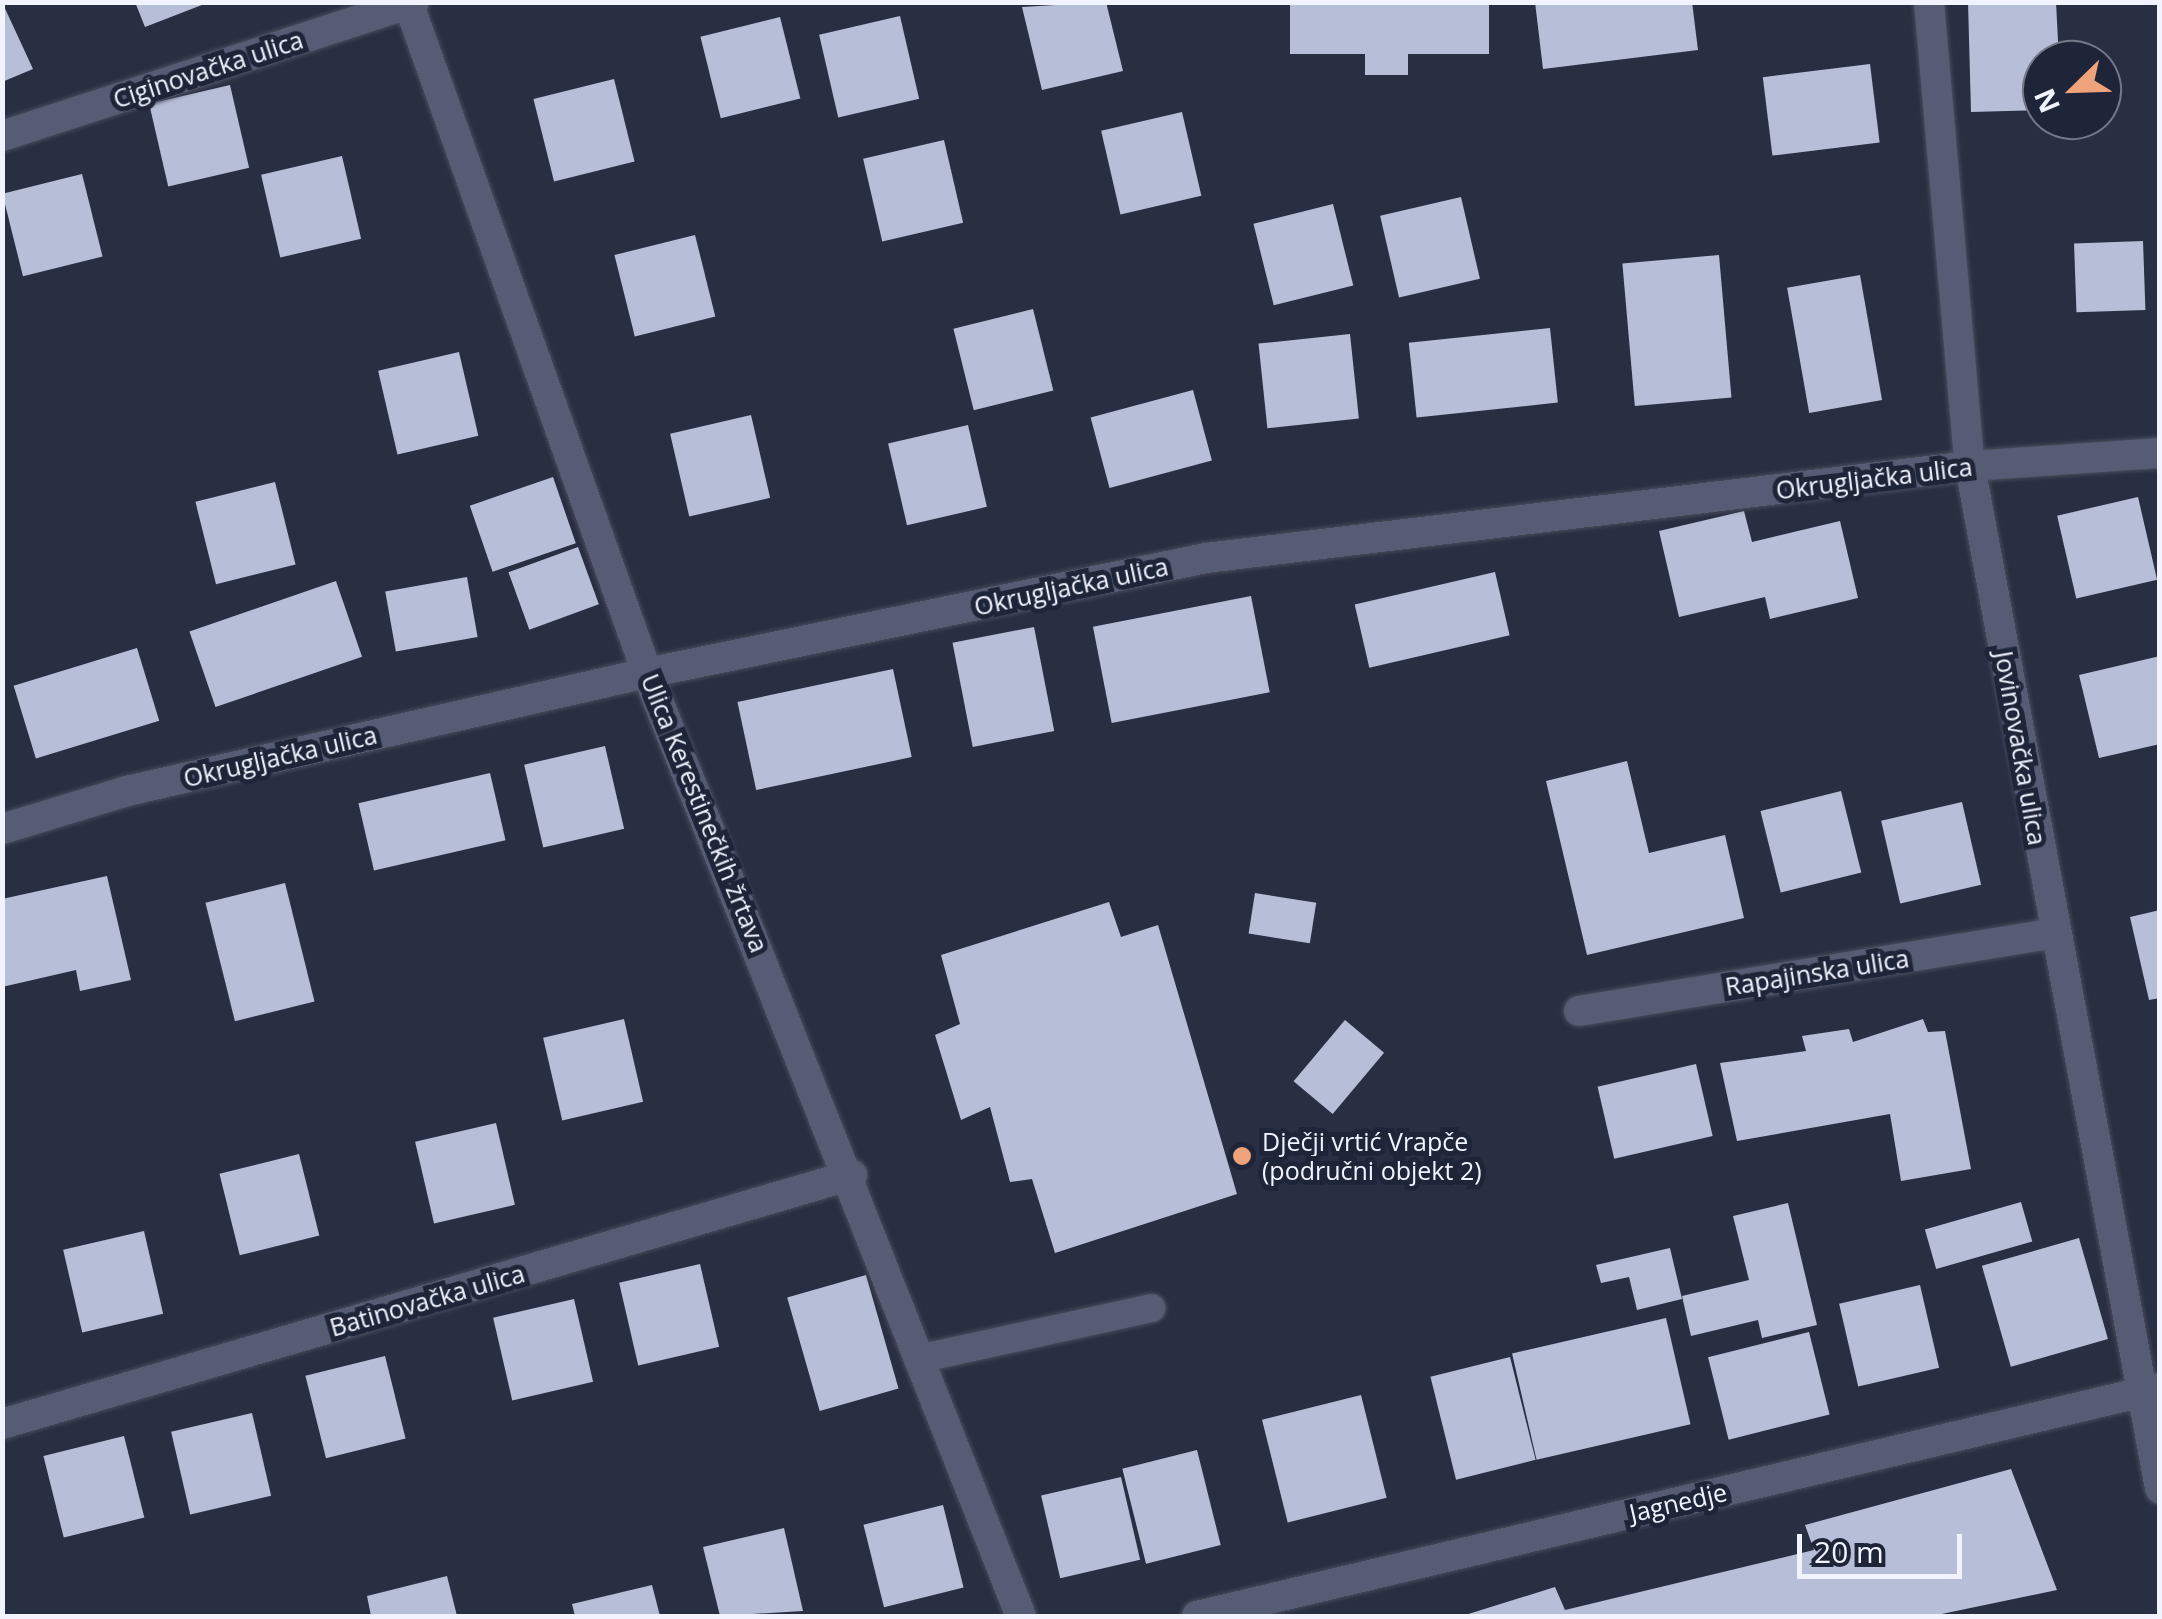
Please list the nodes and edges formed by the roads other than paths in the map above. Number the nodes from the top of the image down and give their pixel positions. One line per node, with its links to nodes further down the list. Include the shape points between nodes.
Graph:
1 (1929, 2): 5 (street, Jovinovačka ulica)
2 (410, 3): 3 (street, Ciginovačka ulica); 6 (street, Ulica Kerestinečkih žrtava)
3 (2, 136)
4 (2160, 453): 5 (street, Okrugljačka ulica)
5 (1970, 466): 6 (street, Okrugljačka ulica, via 1206,558); 8 (street, Jovinovačka ulica)
6 (647, 673): 7 (street, Okrugljačka ulica, via 127,791); 10 (street, Ulica Kerestinečkih žrtava)
7 (2, 829)
8 (2055, 933): 9 (street, Rapajinska ulica); 13 (street, Jovinovačka ulica)
9 (1580, 1011)
10 (852, 1175): 12 (street, Ulica Kerestinečkih žrtava); 14 (street, Batinovačka ulica)
11 (1151, 1308): 12 (lane)
12 (918, 1359): 16 (street, Ulica Kerestinečkih žrtava)
13 (2152, 1390): 15 (street, Jovinovačka ulica); 17 (street, Jagnedje)
14 (2, 1424)
15 (2160, 1488)
16 (1021, 1616)
17 (1197, 1616)

